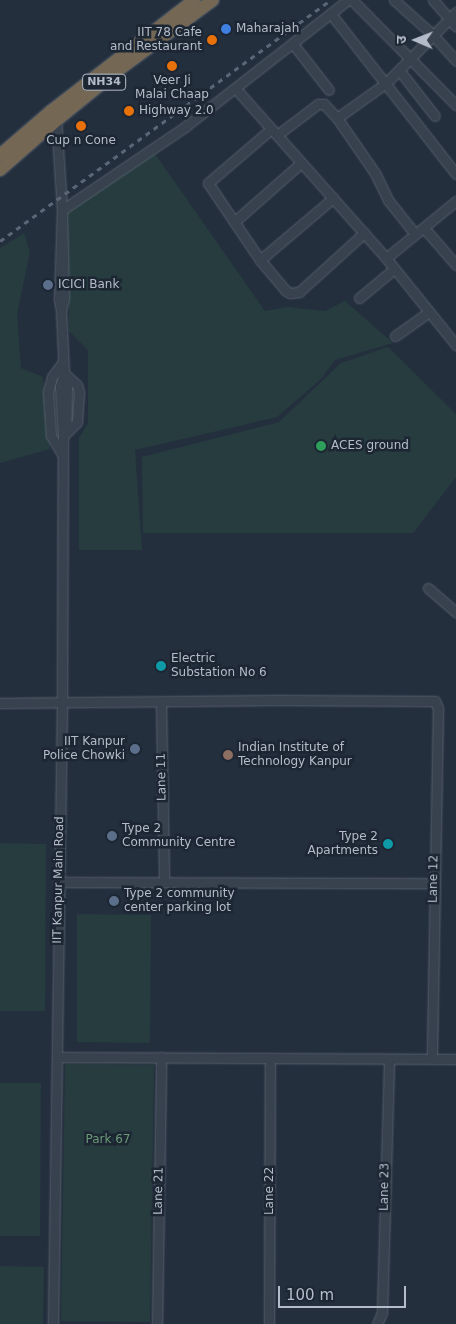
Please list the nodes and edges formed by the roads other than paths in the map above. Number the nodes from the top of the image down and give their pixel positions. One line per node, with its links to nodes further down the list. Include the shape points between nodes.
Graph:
1 (194, 0): 17 (highway, NH34)
2 (213, 0): 17 (highway, NH34)
3 (350, 0): 6 (street); 10 (street)
4 (394, 0): 8 (street)
5 (433, 0): 7 (street)
6 (331, 14): 9 (street); 13 (street)
7 (454, 19): 8 (street)
8 (432, 34): 10 (street); 11 (street)
9 (293, 44): 14 (street); 15 (street)
10 (410, 61): 12 (street); 16 (street)
11 (456, 61)
12 (399, 70): 13 (street); 18 (street)
13 (386, 83): 19 (street); 24 (street)
14 (236, 89): 20 (street); 27 (street)
15 (329, 90)
16 (456, 106)
17 (54, 115): 21 (highway, NH34); 23 (highway, NH34); 27 (street, IIT Kanpur Main Road)
18 (435, 116)
19 (337, 118): 20 (street, via 324,104 318,104); 31 (street, via 375,173 388,200)
20 (274, 132): 22 (street); 28 (street, via 208,183)
21 (0, 155)
22 (301, 163): 25 (street); 28 (street)
23 (0, 170)
24 (456, 174)
25 (333, 198): 30 (street); 33 (street)
26 (456, 201): 29 (street)
27 (62, 212): 40 (street, IIT Kanpur Main Road)
28 (234, 222): 33 (street)
29 (424, 228): 31 (street); 34 (street)
30 (364, 233): 32 (street); 33 (street, via 295,293 286,291)
31 (415, 234): 32 (street)
32 (386, 258): 35 (street)
33 (260, 260)
34 (456, 265)
35 (394, 269): 36 (street); 37 (street)
36 (359, 298)
37 (429, 312): 38 (street); 39 (street)
38 (395, 336)
39 (456, 345)
40 (63, 362): 41 (street, IIT Kanpur Main Road); 43 (street, via 52,376 48,392 51,436)
41 (64, 373): 42 (street, IIT Kanpur Main Road, via 60,386); 42 (street, via 77,385 79,392 77,422)
42 (62, 436): 43 (street, IIT Kanpur Main Road)
43 (62, 454): 46 (street, IIT Kanpur Main Road)
44 (428, 588): 45 (street)
45 (456, 612)
46 (62, 702): 47 (street); 48 (street); 49 (street, IIT Kanpur Main Road)
47 (161, 702): 50 (street, Lane 11); 51 (street, Lane 12, via 434,701 438,708)
48 (0, 703)
49 (58, 882): 50 (street); 52 (street, IIT Kanpur Main Road)
50 (164, 882): 51 (street)
51 (433, 883): 55 (street, Lane 12)
52 (57, 1057): 53 (street); 58 (street, IIT Kanpur Main Road)
53 (162, 1058): 54 (street); 59 (street, Lane 21)
54 (270, 1058): 57 (street); 60 (street, Lane 22)
55 (432, 1059): 56 (street); 57 (street)
56 (456, 1059)
57 (389, 1060): 61 (street, Lane 23, via 382,1313)
58 (53, 1324)
59 (156, 1324)
60 (269, 1324)
61 (377, 1324)

